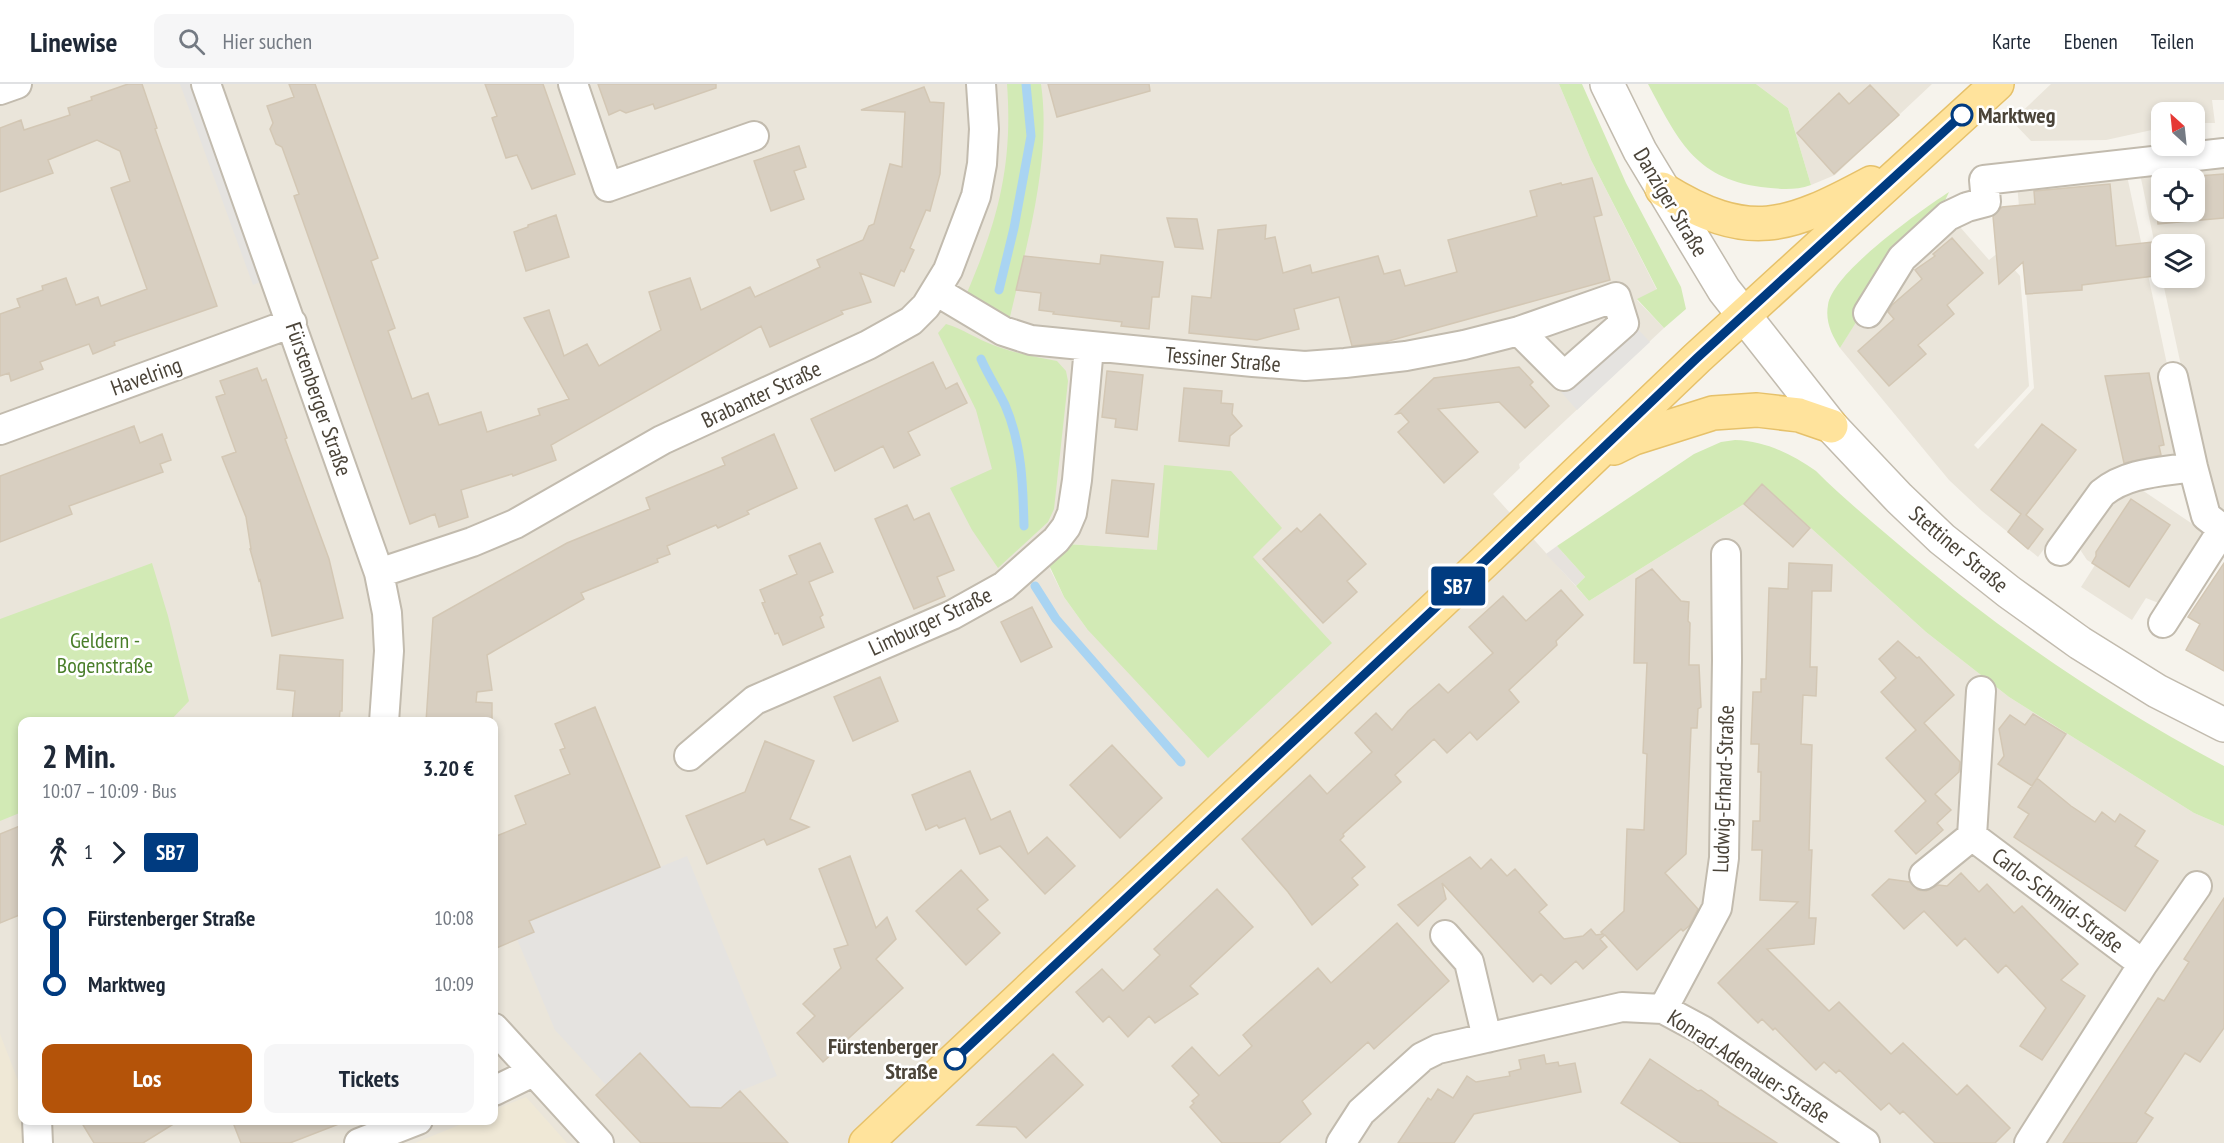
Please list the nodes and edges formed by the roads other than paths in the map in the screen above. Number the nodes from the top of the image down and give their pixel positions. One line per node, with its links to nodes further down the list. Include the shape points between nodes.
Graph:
1 (17, 84): 7 (street)
2 (207, 84): 15 (street, Fürstenberger Straße)
3 (573, 84): 8 (street, via 608,187)
4 (981, 84): 12 (street, Brabanter Straße, via 984,129 976,196)
5 (1607, 84): 11 (street, Danziger Straße)
6 (1997, 84): 9 (main road)
7 (0, 90)
8 (754, 136)
9 (1921, 152): 11 (main road, via 1845,197 1800,218 1778,223 1759,225 1720,217); 14 (main road)
10 (2224, 153): 13 (street, via 1984,180 1986,202 1948,216 1902,258)
11 (1662, 189): 14 (street, Danziger Straße)
12 (936, 291): 17 (street, Tessiner Straße, via 1003,331 1031,340); 26 (street, Brabanter Straße, via 911,321 893,332 662,440 515,524)
13 (1868, 313)
14 (1743, 316): 19 (street, Stettiner Straße); 21 (main road)
15 (292, 323): 20 (street, Havelring); 26 (street, Fürstenberger Straße)
16 (1519, 331): 17 (street, Tessiner Straße, via 1406,356 1305,366)
17 (1089, 347): 31 (street, Limburger Straße, via 1072,513 1056,540 982,600 755,700)
18 (2173, 377): 22 (street)
19 (1831, 426): 21 (main road, via 1799,415 1757,410 1713,413 1634,438); 30 (street, Stettiner Straße, via 1942,539 2009,592 2138,679)
20 (0, 430)
21 (1591, 460): 47 (main road)
22 (2193, 467): 23 (street, via 2206,516); 24 (street, via 2131,477 2110,486)
23 (2223, 529): 27 (street)
24 (2060, 551)
25 (1726, 554): 37 (street, Ludwig-Erhard-Straße, via 1724,858 1720,888 1717,908)
26 (379, 573): 29 (street, Fürstenberger Straße, via 389,651)
27 (2163, 623)
28 (1981, 691): 32 (street, Carlo-Schmid-Straße)
29 (384, 717)
30 (2224, 725)
31 (688, 756)
32 (1972, 836): 33 (street, Carlo-Schmid-Straße); 36 (street, Carlo-Schmid-Straße)
33 (1924, 875)
34 (2197, 886): 36 (street, Carlo-Schmid-Straße)
35 (1444, 935): 39 (street, via 1469,962)
36 (2144, 964): 50 (street, Carlo-Schmid-Straße)
37 (1663, 1009): 39 (street, Konrad-Adenauer-Straße, via 1622,1006); 49 (street, Konrad-Adenauer-Straße, via 1702,1030)
38 (498, 1033): 40 (street)
39 (1487, 1038): 48 (street, Konrad-Adenauer-Straße, via 1438,1049 1422,1057 1360,1112)
40 (533, 1072): 41 (street); 46 (street)
41 (498, 1089)
42 (38, 1125): 44 (street)
43 (405, 1125): 45 (street)
44 (38, 1143)
45 (359, 1143)
46 (599, 1143)
47 (866, 1143)
48 (1341, 1143)
49 (1865, 1143)
50 (2029, 1143)

